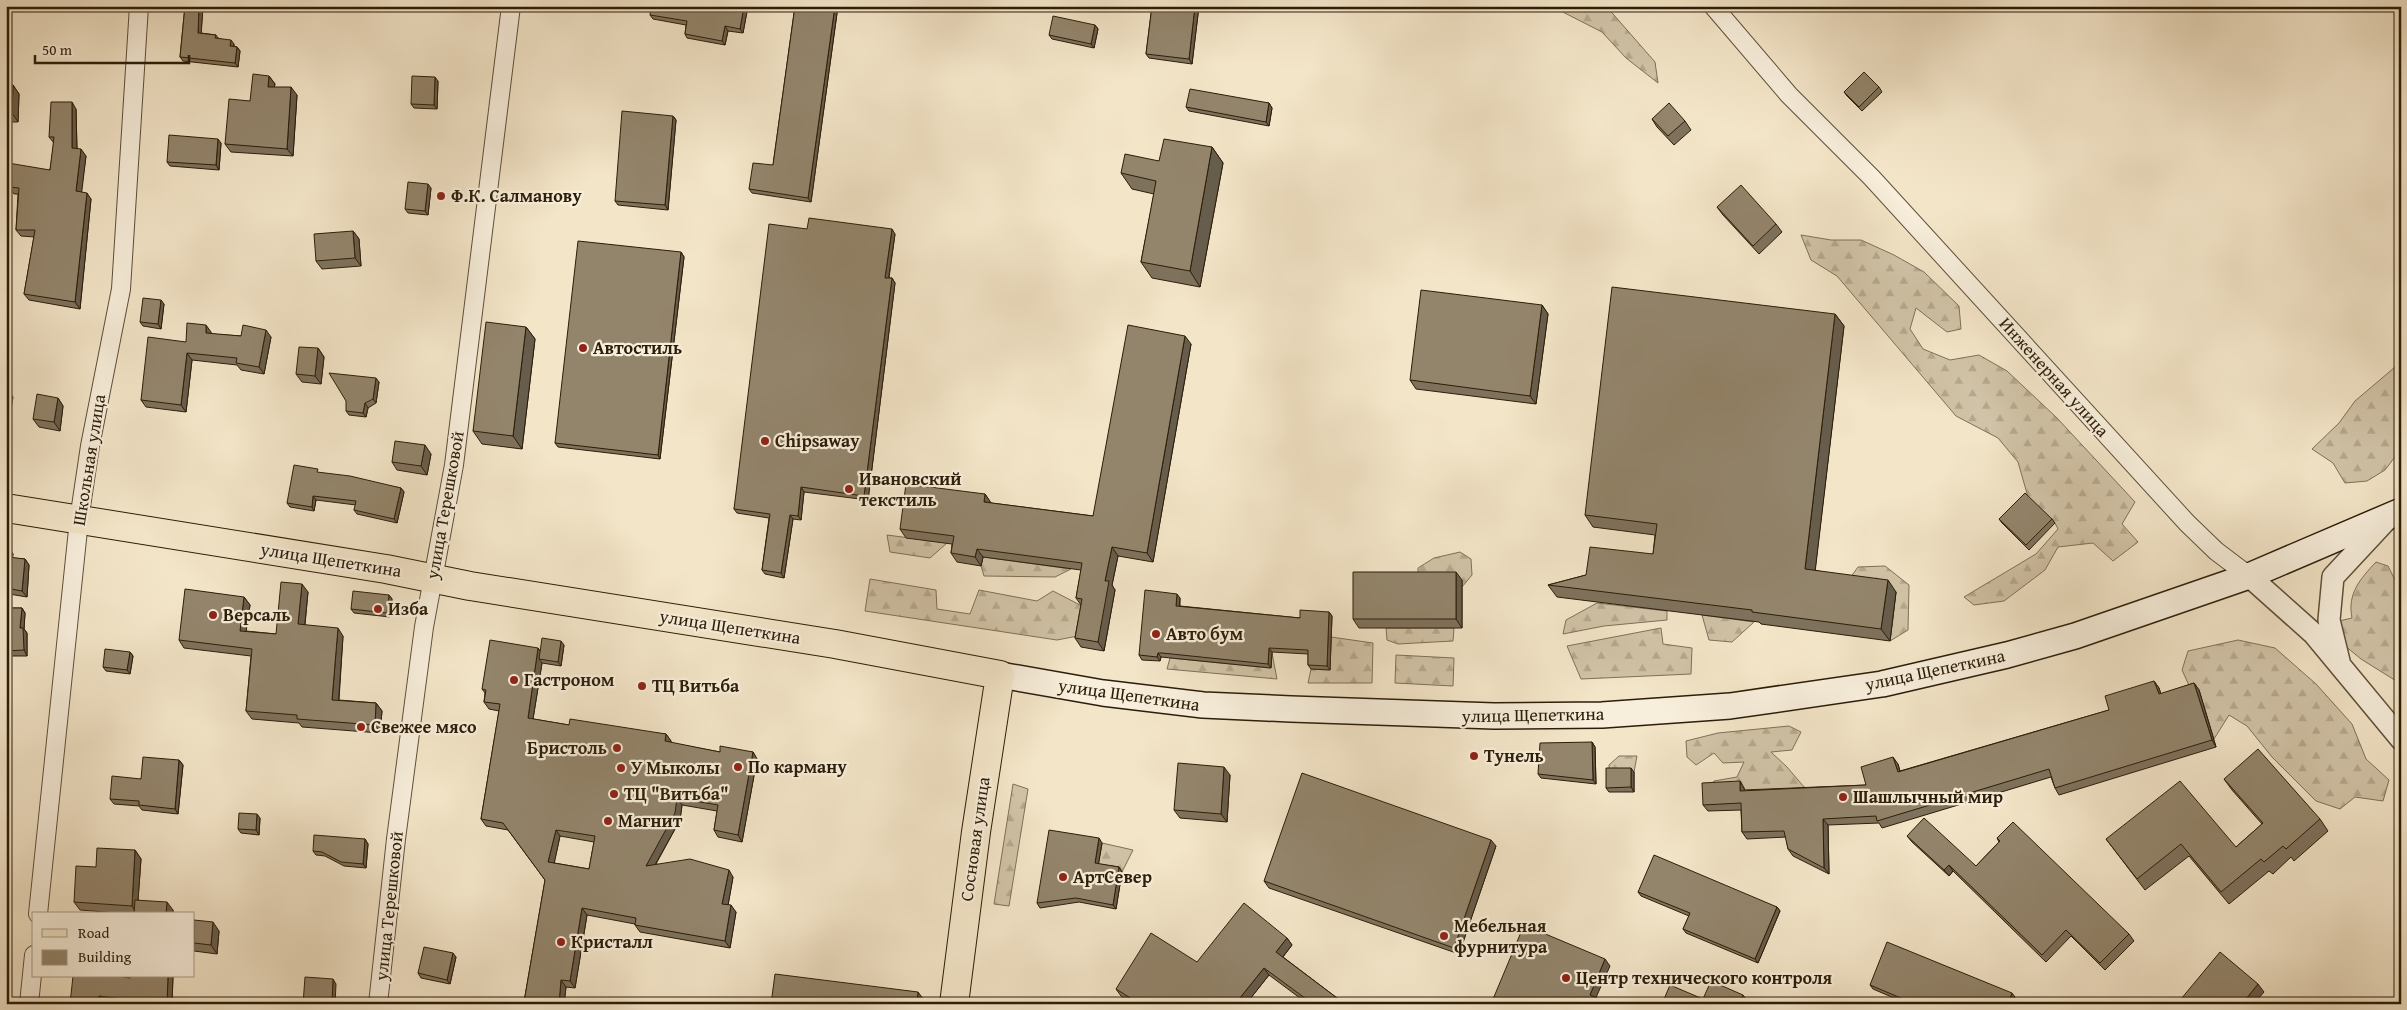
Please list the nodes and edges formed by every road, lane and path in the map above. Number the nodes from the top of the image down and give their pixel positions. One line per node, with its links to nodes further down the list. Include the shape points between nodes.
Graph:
1 (139, 6): 6 (street, Школьная улица, via 121,289)
2 (510, 6): 8 (street, улица Терешковой, via 454,465)
3 (1713, 6): 7 (street, Инженерная улица, via 1789,95 1872,178 2187,523)
4 (6, 508): 6 (main road, улица Щепеткина)
5 (2396, 513): 7 (main road, улица Щепеткина); 9 (street, via 2333,577 2330,620)
6 (79, 520): 8 (main road, улица Щепеткина); 12 (street, Школьная улица)
7 (2249, 576): 9 (street, Инженерная улица, via 2314,634); 10 (main road, улица Щепеткина, via 2075,636 1960,667 1882,684 1730,706 1662,712 1448,716 1202,705 1103,693)
8 (433, 577): 10 (main road, улица Щепеткина, via 470,586 836,644); 15 (street, улица Терешковой, via 396,839)
9 (2339, 664): 11 (street, Инженерная улица)
10 (1000, 675): 16 (main road, Сосновая улица)
11 (2401, 739)
12 (38, 912)
13 (32, 975): 14 (street)
14 (29, 1004)
15 (378, 1004)
16 (954, 1004)

